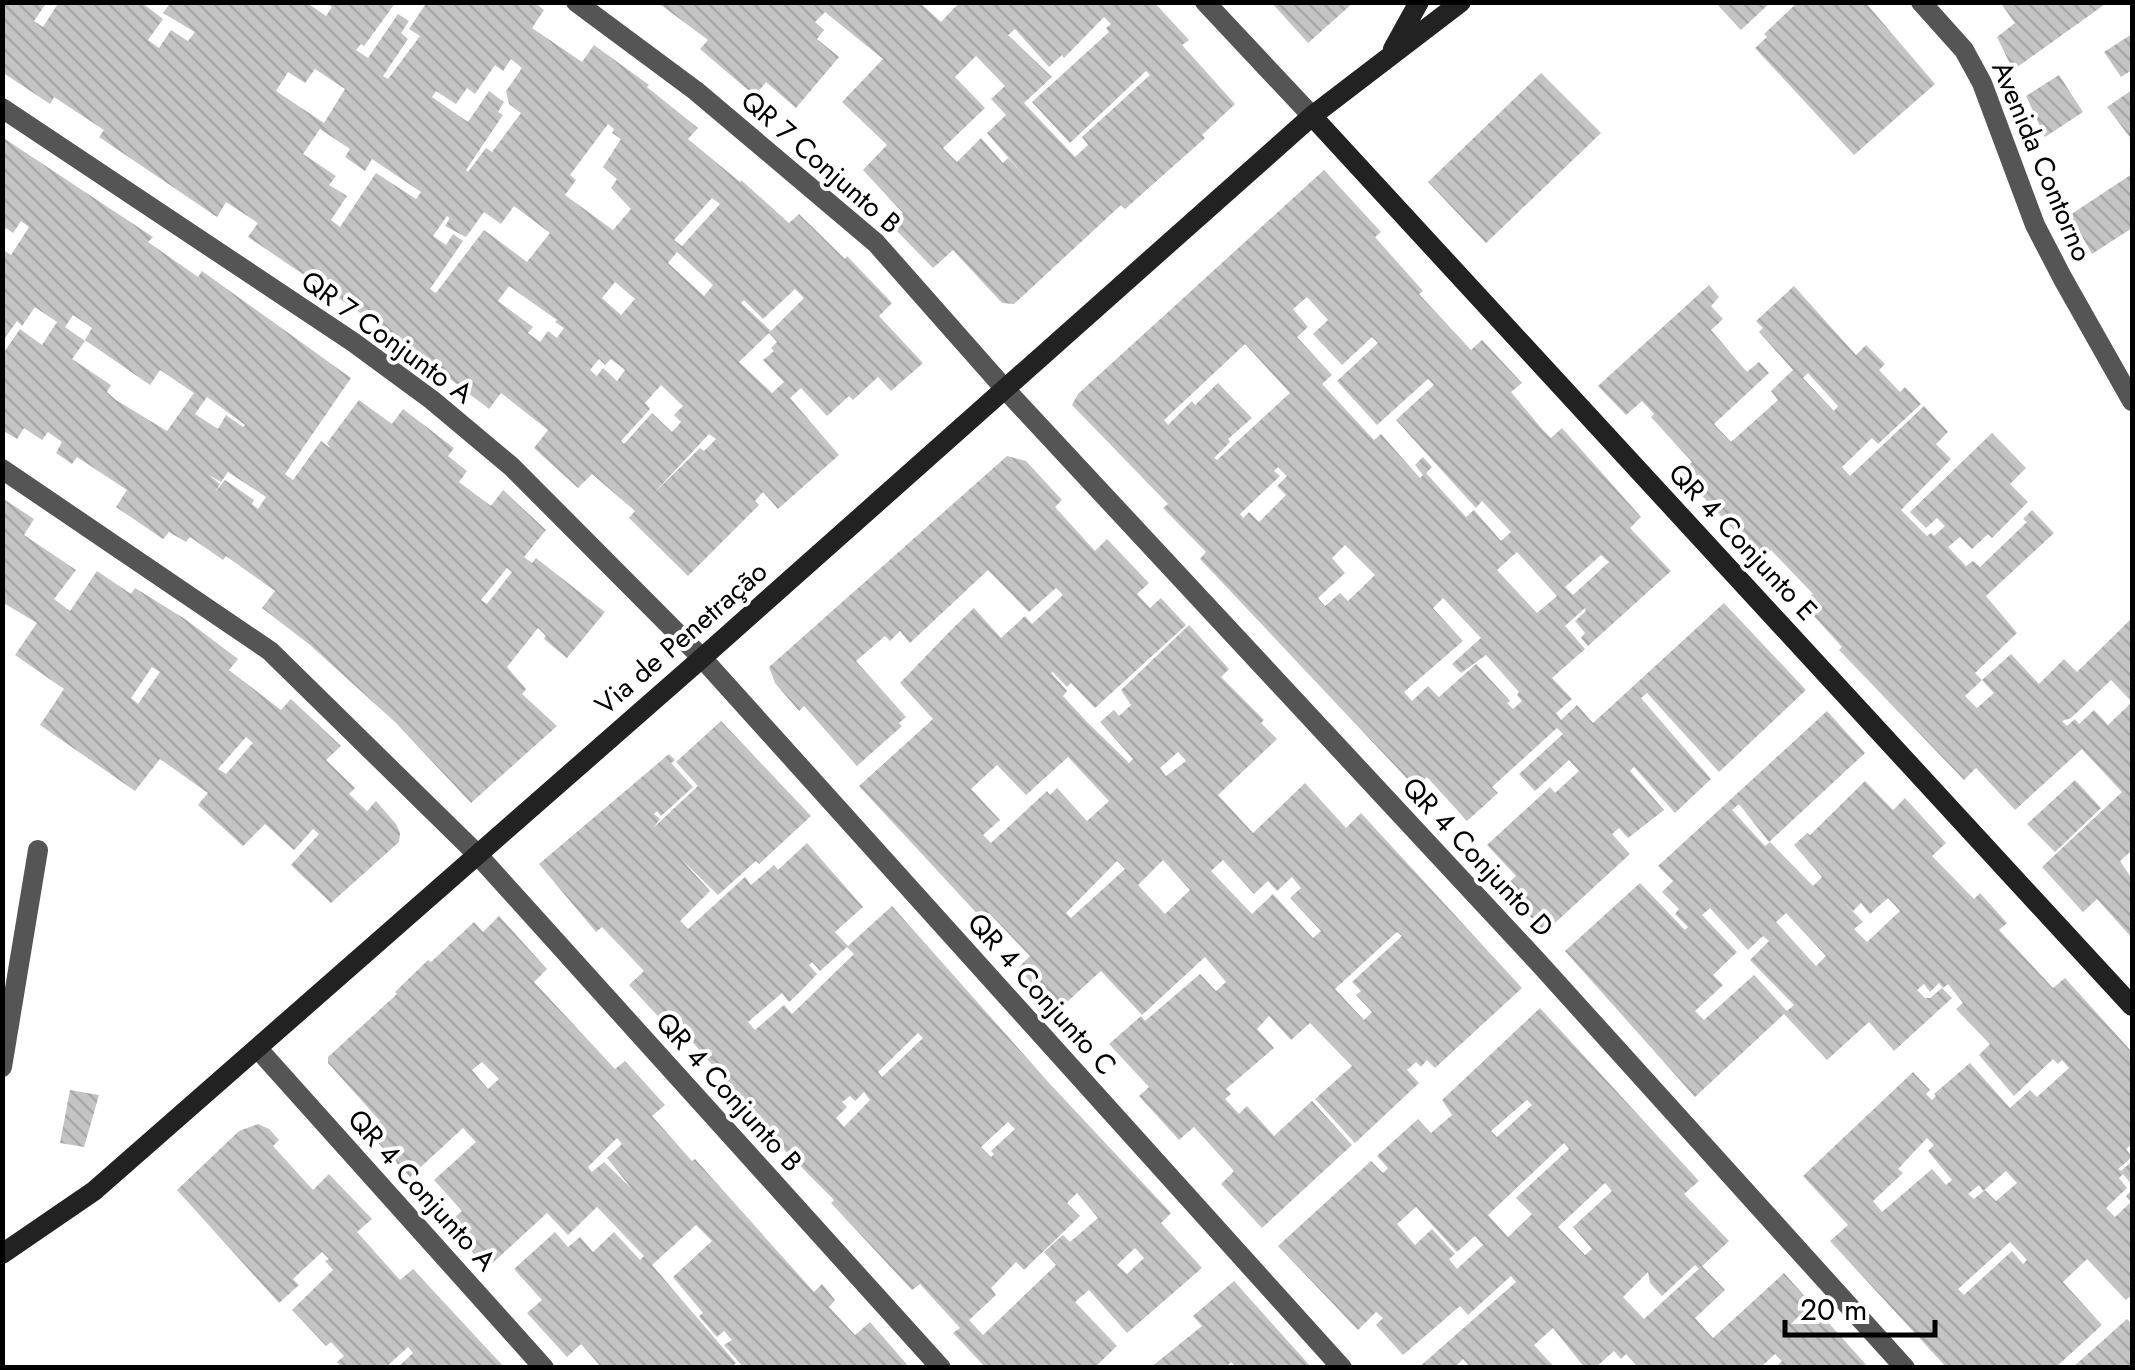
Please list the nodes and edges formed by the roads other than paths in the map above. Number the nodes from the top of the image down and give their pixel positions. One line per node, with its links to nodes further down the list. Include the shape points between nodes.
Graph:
1 (576, 2): 9 (street, QR 7 Conjunto B, via 696,91 876,243)
2 (1205, 2): 8 (street)
3 (1419, 2): 6 (street, Via de Penetração)
4 (1461, 2): 6 (street, Via de Penetração)
5 (1921, 2): 10 (street, Avenida Contorno, via 1964,50 1982,83 2036,225)
6 (1390, 55): 8 (street, Via de Penetração)
7 (2, 108): 12 (street, QR 7 Conjunto A, via 432,400 512,466)
8 (1312, 116): 9 (street, Via de Penetração); 15 (street, QR 4 Conjunto E)
9 (1005, 389): 12 (street, Via de Penetração); 22 (street, QR 4 Conjunto D)
10 (2132, 401)
11 (2, 469): 14 (street, via 270,651)
12 (702, 658): 14 (street, Via de Penetração); 21 (street, QR 4 Conjunto C)
13 (38, 850): 17 (street)
14 (476, 853): 16 (street, Via de Penetração); 20 (street, QR 4 Conjunto B)
15 (2132, 1006)
16 (258, 1050): 18 (street, Via de Penetração, via 94,1191); 19 (street, QR 4 Conjunto A)
17 (2, 1067)
18 (2, 1254)
19 (544, 1368)
20 (941, 1368)
21 (1342, 1368)
22 (1905, 1368)

